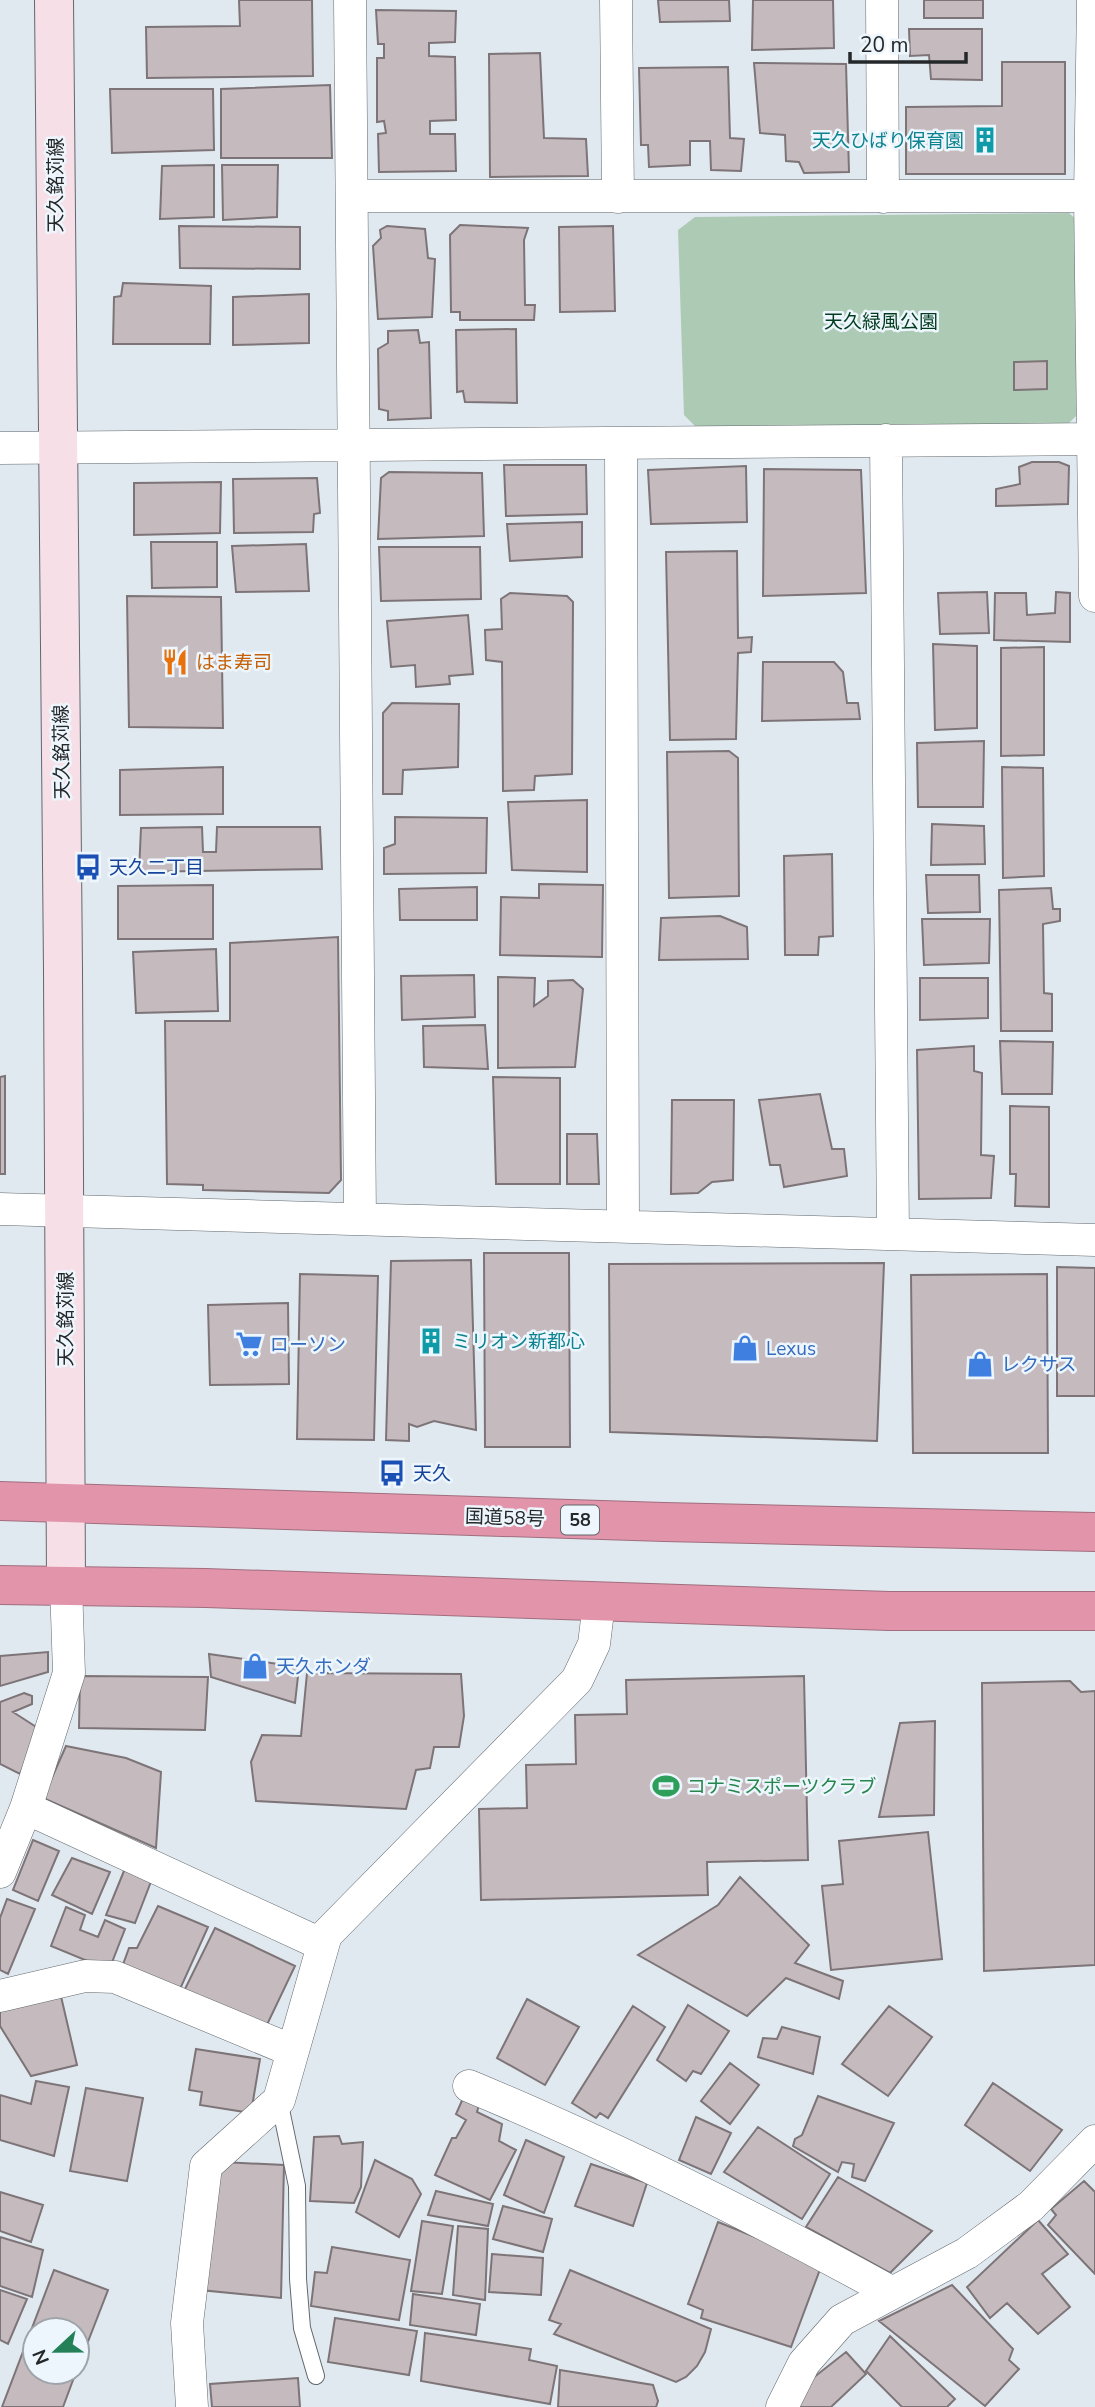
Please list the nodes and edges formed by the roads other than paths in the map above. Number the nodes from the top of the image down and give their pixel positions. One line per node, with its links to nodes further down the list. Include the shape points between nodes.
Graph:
1 (54, 0): 14 (street, 天久銘苅線)
2 (350, 0): 6 (street)
3 (616, 0): 8 (street)
4 (882, 0): 9 (street)
5 (1093, 0): 7 (street)
6 (352, 196): 8 (street); 13 (street)
7 (1092, 196): 9 (street); 10 (street)
8 (618, 197): 9 (street)
9 (883, 197)
10 (1094, 439): 11 (street); 16 (street)
11 (886, 440): 12 (street); 21 (street)
12 (621, 443): 13 (street); 20 (street)
13 (352, 444): 14 (street); 19 (street)
14 (57, 447): 15 (street); 18 (street, 天久銘苅線)
15 (0, 448)
16 (1095, 596)
17 (0, 1209): 18 (street)
18 (64, 1211): 19 (street); 24 (street, 天久銘苅線)
19 (360, 1219): 20 (street)
20 (624, 1225): 21 (street)
21 (893, 1234): 22 (street)
22 (1095, 1240)
23 (0, 1501): 24 (highway, 国道58号 / 58)
24 (65, 1504): 25 (highway, 国道58号 / 58); 27 (street, 天久銘苅線)
25 (1095, 1532)
26 (0, 1584): 27 (highway)
27 (66, 1585): 28 (highway); 30 (street, via 69,1673)
28 (598, 1603): 29 (highway); 32 (street, via 594,1644 577,1680 326,1935)
29 (1095, 1611)
30 (26, 1808): 31 (street); 32 (street)
31 (0, 1872)
32 (323, 1945): 34 (street)
33 (0, 1996): 34 (street, via 85,1976 115,1977)
34 (293, 2051): 36 (street)
35 (468, 2086): 38 (street, via 566,2127 741,2212)
36 (279, 2100): 39 (lane, via 297,2186 302,2328); 40 (street, via 206,2166 187,2323)
37 (1095, 2141): 38 (street, via 1031,2206 967,2253)
38 (891, 2292): 41 (street, via 842,2320 804,2363)
39 (316, 2376)
40 (192, 2407)
41 (782, 2407)

